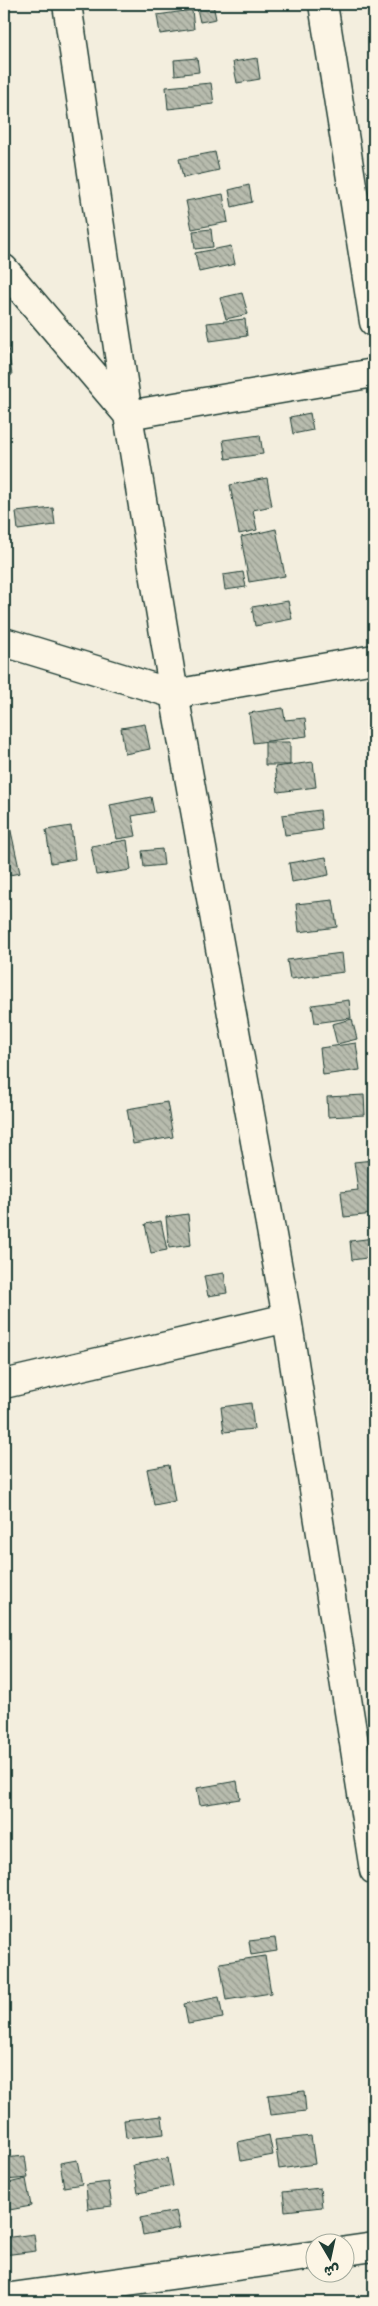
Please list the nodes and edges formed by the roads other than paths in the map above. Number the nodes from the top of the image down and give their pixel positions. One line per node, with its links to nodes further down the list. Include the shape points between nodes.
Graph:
1 (67, 4): 6 (street)
2 (323, 4): 4 (street)
3 (4, 270): 6 (street)
4 (374, 322)
5 (374, 373): 6 (street)
6 (128, 415): 9 (street)
7 (4, 642): 9 (street)
8 (374, 659): 9 (street)
9 (174, 694): 10 (street)
10 (287, 1318): 11 (street); 12 (street)
11 (4, 1384)
12 (374, 1870)
13 (374, 2247): 14 (street)
14 (356, 2250)
15 (306, 2256): 16 (street)
16 (4, 2298)

